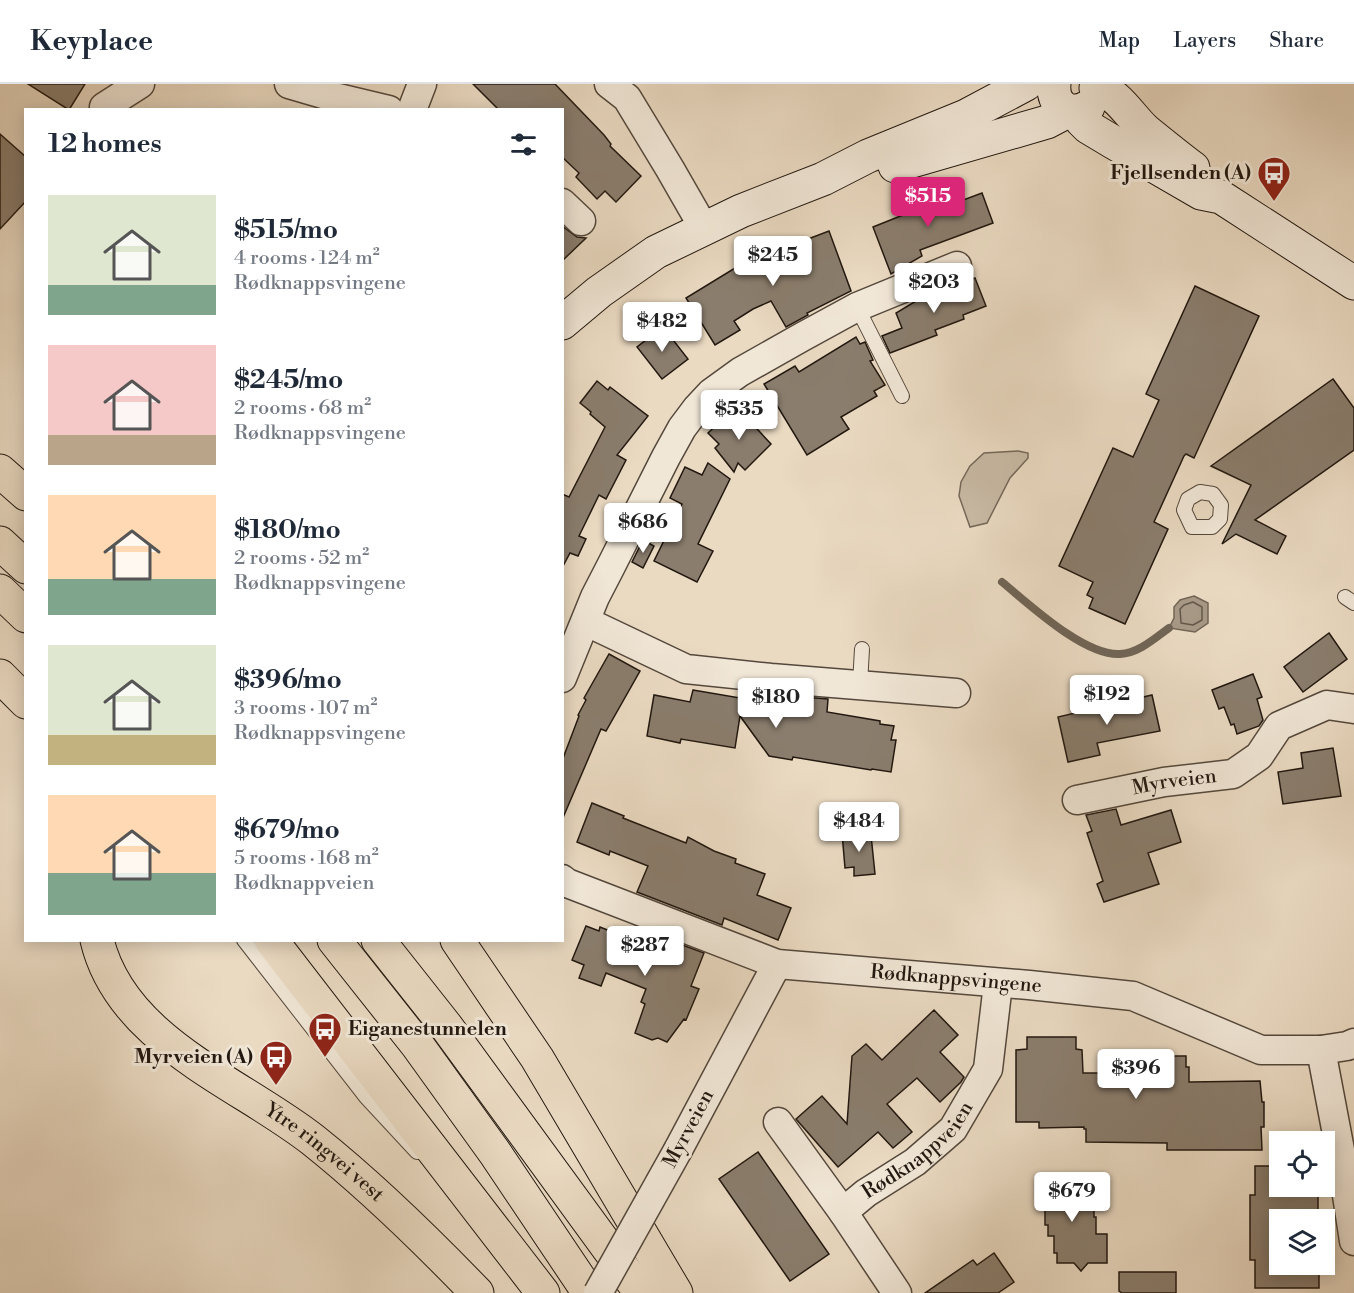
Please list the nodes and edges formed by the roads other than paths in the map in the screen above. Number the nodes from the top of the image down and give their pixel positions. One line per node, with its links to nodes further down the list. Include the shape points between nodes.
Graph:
1 (140, 84): 7 (street)
2 (289, 84): 8 (street)
3 (422, 84): 9 (street)
4 (609, 84): 11 (street, via 627,98)
5 (1026, 84): 10 (main road, via 966,116)
6 (1078, 96): 10 (main road, via 1047,122 873,171); 13 (main road, via 1082,121 1088,127 1201,193 1221,197)
7 (104, 107)
8 (381, 108)
9 (413, 108)
10 (822, 179): 11 (main road)
11 (705, 230): 15 (main road, via 656,252); 16 (main road, via 608,304)
12 (957, 266): 14 (street)
13 (1354, 284)
14 (857, 307): 17 (lane); 24 (street, via 740,372 696,408 662,466)
15 (564, 321)
16 (564, 345)
17 (902, 396)
18 (0, 471): 19 (main road)
19 (24, 492)
20 (0, 543): 21 (main road)
21 (24, 565)
22 (0, 591): 23 (main road)
23 (24, 613)
24 (586, 622): 26 (street); 28 (street, via 686,669)
25 (862, 649): 28 (lane)
26 (564, 673)
27 (0, 676): 30 (main road)
28 (860, 684): 29 (street)
29 (956, 693)
30 (24, 700)
31 (1354, 709): 32 (street, Myrveien, via 1327,705 1279,726 1258,756 1233,774 1164,782)
32 (1077, 800)
33 (564, 881): 41 (street, Rødknappsvingene)
34 (98, 942): 43 (main road, Ytre ringvei vest, via 112,982 127,1004)
35 (121, 942): 43 (main road, Ytre ringvei vest, via 135,992)
36 (246, 942): 47 (lane, via 366,1097 405,1140)
37 (273, 942): 47 (main road)
38 (336, 942): 52 (main road, via 418,1046)
39 (380, 942): 54 (main road, via 446,1026)
40 (458, 942): 55 (main road, via 537,1058)
41 (777, 964): 42 (street, Rødknappsvingene); 53 (street, Myrveien, bridge)
42 (998, 984): 45 (street, Rødknappsvingene, via 1133,996 1261,1050); 48 (street, Rødknappveien, via 988,1069 952,1129 915,1162)
43 (156, 1032): 50 (main road, Ytre ringvei vest, via 350,1170 422,1235)
44 (1354, 1043): 45 (street, Rødknappsvingene)
45 (1321, 1050): 49 (street)
46 (778, 1122): 48 (street)
47 (471, 1199): 51 (main road)
48 (843, 1212): 56 (street, Rødknappveien)
49 (1354, 1241)
50 (477, 1293)
51 (543, 1293)
52 (589, 1293)
53 (598, 1293)
54 (641, 1293)
55 (676, 1293)
56 (897, 1293)

